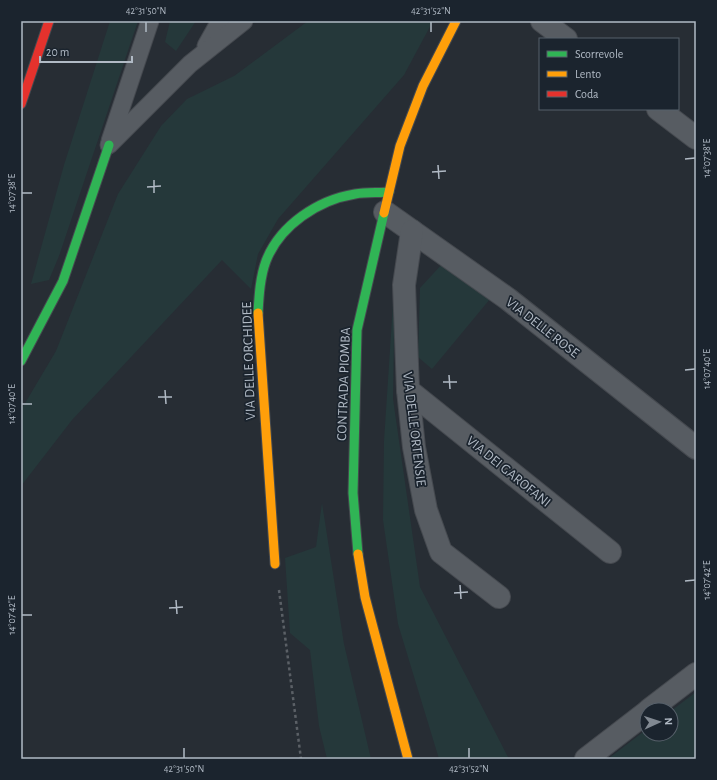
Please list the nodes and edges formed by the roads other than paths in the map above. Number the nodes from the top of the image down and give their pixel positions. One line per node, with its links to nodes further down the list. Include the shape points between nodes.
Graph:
1 (49, 21): 9 (main road)
2 (150, 21): 12 (lane)
3 (220, 21): 8 (lane)
4 (244, 21): 8 (lane)
5 (456, 21): 13 (main road, CONTRADA PIOMBA, via 423,86 400,146)
6 (542, 21): 7 (street)
7 (565, 38)
8 (201, 55): 12 (lane)
9 (21, 104)
10 (659, 110): 11 (street)
11 (696, 138)
12 (109, 146): 15 (main road, via 63,281)
13 (387, 202): 14 (street, VIA DELLE ROSE); 19 (main road, VIA DELLE ORCHIDEE, via 356,194 322,204 295,221 279,239 266,262 259,291 258,320); 24 (main road, CONTRADA PIOMBA, via 358,330 353,493 357,546 365,597)
14 (412, 231): 16 (street, VIA DELLE ORTENSIE, via 404,285); 17 (street, VIA DELLE ROSE, via 508,299)
15 (21, 361)
16 (408, 390): 18 (street, VIA DEI GAROFANI); 20 (street, VIA DELLE ORTENSIE, via 414,447 426,510 441,552)
17 (696, 448)
18 (610, 552)
19 (275, 564)
20 (499, 597)
21 (696, 674): 22 (street)
22 (660, 702)
23 (639, 718): 25 (street)
24 (408, 759)
25 (586, 759)

